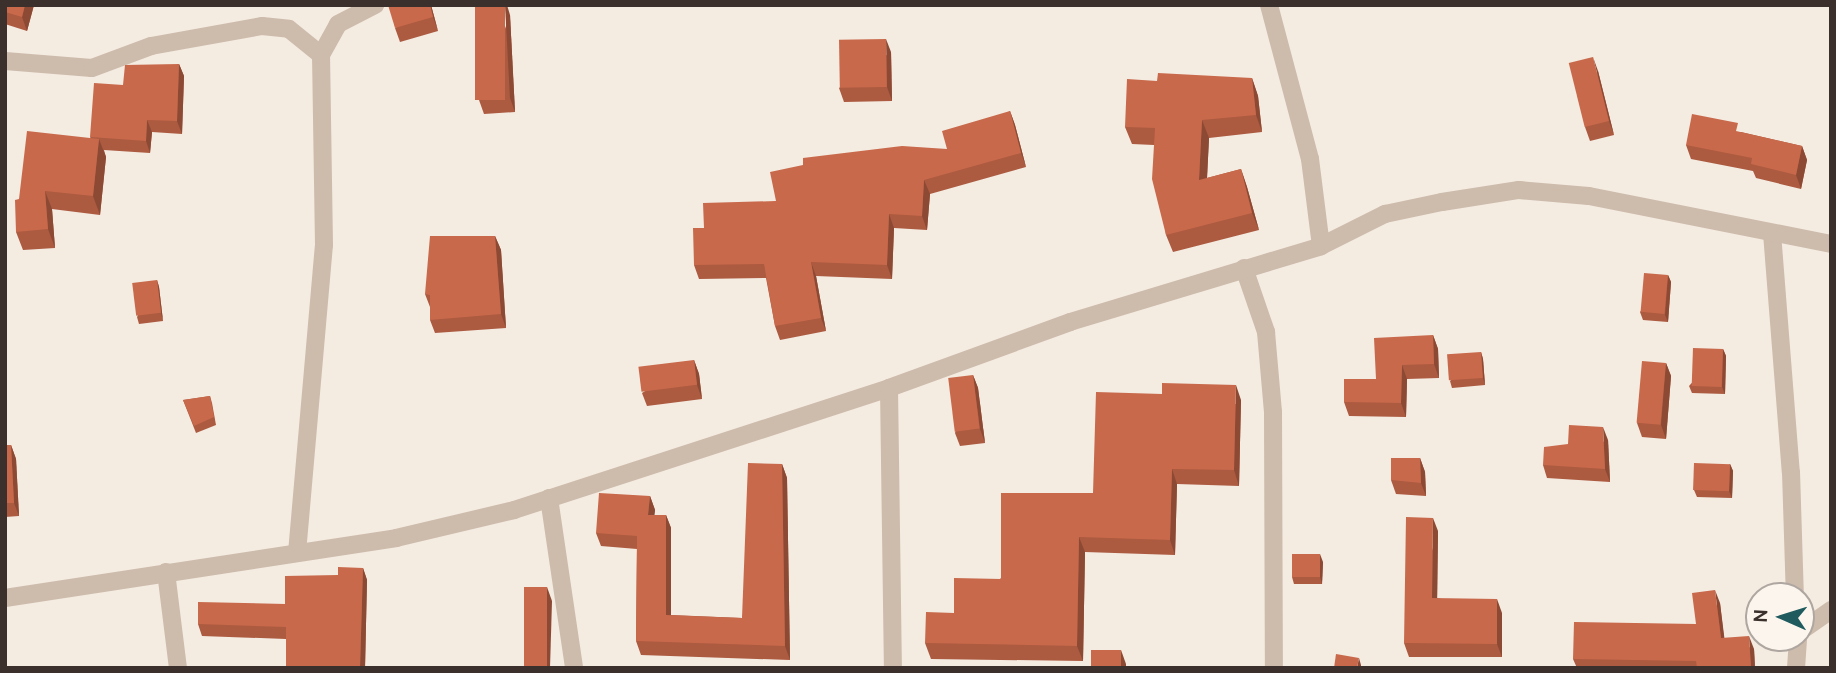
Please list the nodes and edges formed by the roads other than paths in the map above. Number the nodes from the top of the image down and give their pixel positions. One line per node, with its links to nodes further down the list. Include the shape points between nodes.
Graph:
1 (374, 5): 3 (street, via 338,24)
2 (1269, 5): 7 (street, via 1310,159)
3 (321, 55): 4 (street, via 289,29 262,26 151,46 92,68); 11 (street, via 324,245)
4 (5, 61)
5 (1772, 233): 6 (street); 7 (street, via 1589,196 1519,190 1385,214); 13 (street, via 1791,472)
6 (1831, 244)
7 (1321, 246): 8 (street)
8 (1244, 268): 9 (street, via 973,354); 20 (street, via 1266,332 1273,412)
9 (889, 388): 10 (street); 19 (street)
10 (548, 498): 11 (street, via 396,538); 18 (street)
11 (296, 553): 12 (street)
12 (166, 572): 14 (street); 17 (street)
13 (1795, 582)
14 (5, 598)
15 (1831, 610): 16 (street)
16 (1815, 621)
17 (178, 668)
18 (575, 668)
19 (893, 668)
20 (1274, 668)

